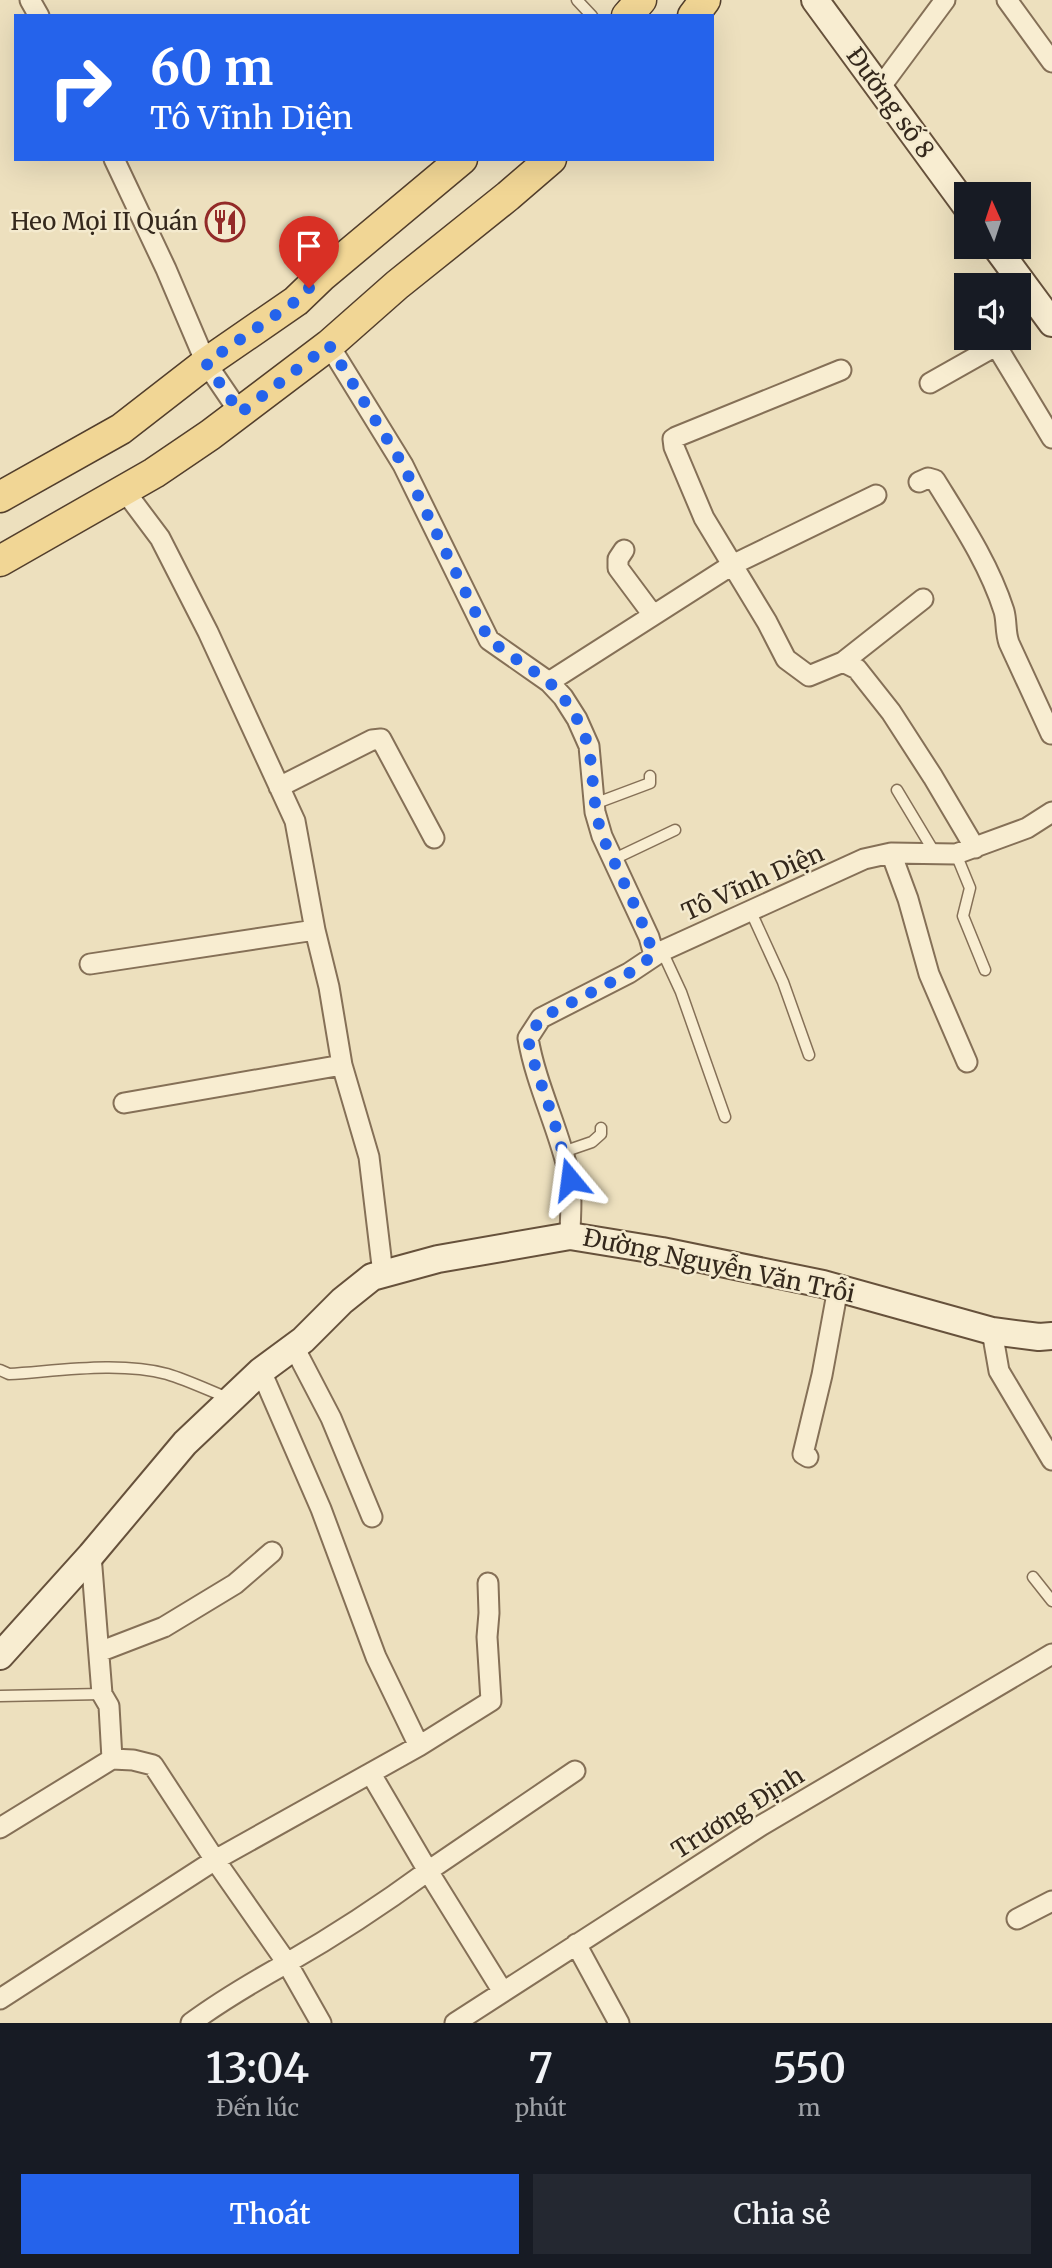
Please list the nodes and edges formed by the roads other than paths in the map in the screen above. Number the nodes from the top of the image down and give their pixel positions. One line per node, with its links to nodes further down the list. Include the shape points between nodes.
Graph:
1 (577, 0): 6 (lane)
2 (641, 0): 7 (main road)
3 (815, 0): 9 (street, Đường số 8)
4 (945, 0): 9 (street)
5 (1007, 0): 8 (street)
6 (590, 14)
7 (630, 14)
8 (1052, 62)
9 (880, 89): 13 (street, Đường số 8)
10 (115, 161): 17 (street)
11 (460, 161): 17 (main road, via 296,301)
12 (549, 161): 16 (main road)
13 (954, 190)
14 (1005, 259): 15 (street)
15 (1052, 323)
16 (329, 345): 20 (main road); 32 (street, via 403,465 489,640)
17 (206, 363): 20 (street); 25 (main road, via 121,429)
18 (841, 370): 28 (street, via 673,439 704,518)
19 (930, 383): 21 (street, via 997,347)
20 (240, 413): 23 (main road)
21 (1052, 438)
22 (919, 482): 33 (street, via 935,480 978,548 1005,614 1004,631)
23 (124, 490): 27 (main road); 35 (street, via 160,538)
24 (876, 495): 28 (street)
25 (0, 498)
26 (624, 551): 30 (street, via 618,568)
27 (0, 561)
28 (732, 565): 30 (street); 31 (street, via 786,659 809,676)
29 (923, 599): 31 (street)
30 (653, 615): 32 (street)
31 (843, 662): 41 (street, via 857,669 891,712)
32 (549, 682): 37 (street, via 577,719 589,746)
33 (1052, 736)
34 (650, 776): 37 (lane, via 650,783)
35 (279, 788): 40 (street, via 379,738); 47 (street, via 295,821)
36 (897, 790): 44 (lane)
37 (594, 804): 45 (street)
38 (1052, 812): 41 (street, Tô Vĩnh Diện, via 1027,828)
39 (675, 830): 45 (lane)
40 (434, 838)
41 (975, 848): 43 (street, Tô Vĩnh Diện)
42 (891, 853): 44 (street, Tô Vĩnh Diện); 46 (street, Tô Vĩnh Diện, via 864,859); 52 (street, via 929,974)
43 (956, 854): 44 (street, Tô Vĩnh Diện); 50 (lane, via 970,887 964,916)
44 (936, 855)
45 (612, 860): 48 (street)
46 (751, 912): 48 (street, Tô Vĩnh Diện); 51 (lane, via 783,982)
47 (315, 930): 49 (street); 53 (street)
48 (658, 953): 55 (lane, via 681,992); 57 (street, Tô Vĩnh Diện, via 541,1018 528,1038)
49 (90, 964)
50 (985, 970)
51 (808, 1055)
52 (968, 1062)
53 (342, 1065): 54 (street); 59 (street, via 369,1157)
54 (124, 1103)
55 (725, 1117)
56 (601, 1128): 57 (lane, via 592,1142)
57 (563, 1152): 58 (street, Tô Vĩnh Diện, via 570,1179)
58 (570, 1236): 59 (street, Đường Nguyễn Văn Trỗi, via 438,1259); 60 (street, Đường Nguyễn Văn Trỗi)
59 (383, 1274): 63 (street, Đường Nguyễn Văn Trỗi, via 372,1277 342,1301)
60 (838, 1288): 61 (street, Đường Nguyễn Văn Trỗi); 67 (street, via 803,1454)
61 (992, 1331): 62 (street, Đường Nguyễn Văn Trỗi); 68 (street, via 999,1371)
62 (1052, 1336)
63 (295, 1347): 65 (street, Đường Nguyễn Văn Trỗi); 69 (street)
64 (0, 1370): 66 (lane, via 9,1374 116,1368 150,1371)
65 (261, 1371): 66 (street, Đường Nguyễn Văn Trỗi); 80 (street, via 321,1509 376,1657)
66 (231, 1399): 71 (street, Đường Nguyễn Văn Trỗi, via 185,1443)
67 (808, 1457)
68 (1052, 1460)
69 (372, 1517)
70 (272, 1552): 75 (street, via 235,1584 164,1627)
71 (91, 1555): 75 (street); 77 (street, Đường Nguyễn Văn Trỗi)
72 (1033, 1577): 74 (lane)
73 (488, 1583): 80 (street, via 491,1701)
74 (1052, 1601)
75 (99, 1652): 78 (street)
76 (1052, 1654): 89 (street, Trương Định, via 762,1825)
77 (0, 1656)
78 (102, 1694): 79 (lane); 81 (street, via 109,1706)
79 (0, 1696)
80 (419, 1746): 83 (street)
81 (112, 1759): 84 (street); 85 (street, via 152,1765)
82 (575, 1771): 86 (street)
83 (371, 1774): 85 (street); 86 (street)
84 (0, 1828)
85 (215, 1860): 90 (street); 92 (street)
86 (428, 1871): 90 (street); 91 (street)
87 (1052, 1901): 88 (street)
88 (1017, 1919)
89 (576, 1944): 91 (street, Trương Định); 96 (street)
90 (287, 1963): 93 (street); 94 (street)
91 (503, 1992): 95 (street, Trương Định)
92 (0, 1999)
93 (191, 2023)
94 (321, 2023)
95 (455, 2023)
96 (619, 2023)

